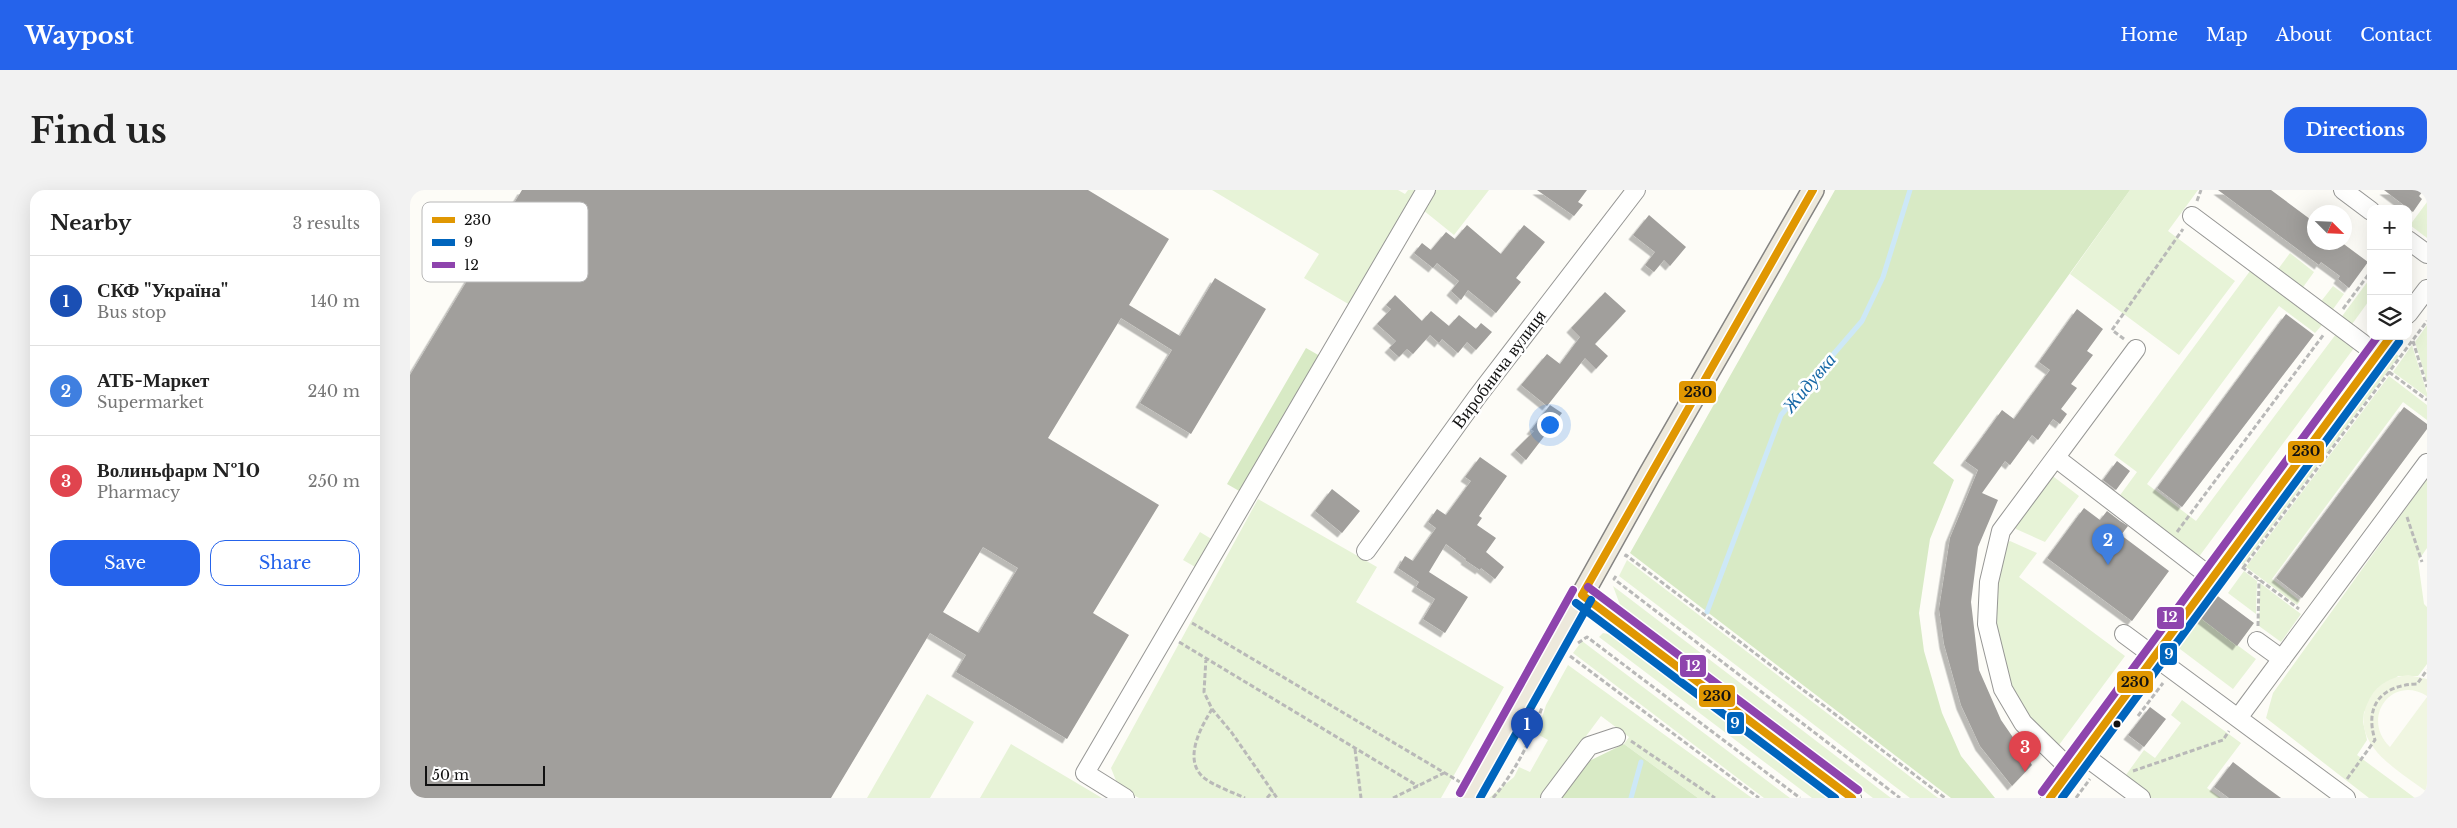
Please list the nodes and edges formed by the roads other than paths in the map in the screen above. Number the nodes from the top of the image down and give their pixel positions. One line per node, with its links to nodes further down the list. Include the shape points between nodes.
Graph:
1 (1426, 190): 29 (street, via 1085,773)
2 (1636, 190): 16 (street, Виробнича вулиця, via 1477,397)
3 (1813, 190): 18 (main road)
4 (2343, 190): 5 (street)
5 (2367, 209)
6 (2192, 216): 13 (street)
7 (2412, 243): 8 (street)
8 (2427, 254)
9 (2425, 295): 10 (street)
10 (2412, 310)
11 (2388, 340): 13 (street)
12 (2136, 349): 14 (street)
13 (2378, 355): 17 (street)
14 (2056, 458): 17 (street); 26 (street, via 2001,531 1989,582 1987,624 2003,688 2023,723)
15 (2427, 463): 22 (street)
16 (1366, 551)
17 (2212, 578): 21 (street)
18 (1582, 595): 27 (main road); 31 (street)
19 (2124, 634): 21 (street)
20 (2257, 641): 22 (street)
21 (2154, 656): 23 (street); 25 (street)
22 (2282, 659): 23 (street)
23 (2238, 718): 28 (street)
24 (1616, 737): 30 (street, via 1589,746)
25 (2082, 754): 26 (street); 33 (street)
26 (2071, 770): 32 (street)
27 (1471, 794)
28 (2341, 795)
29 (1125, 798)
30 (1550, 798)
31 (1852, 798)
32 (2050, 798)
33 (2140, 798)

